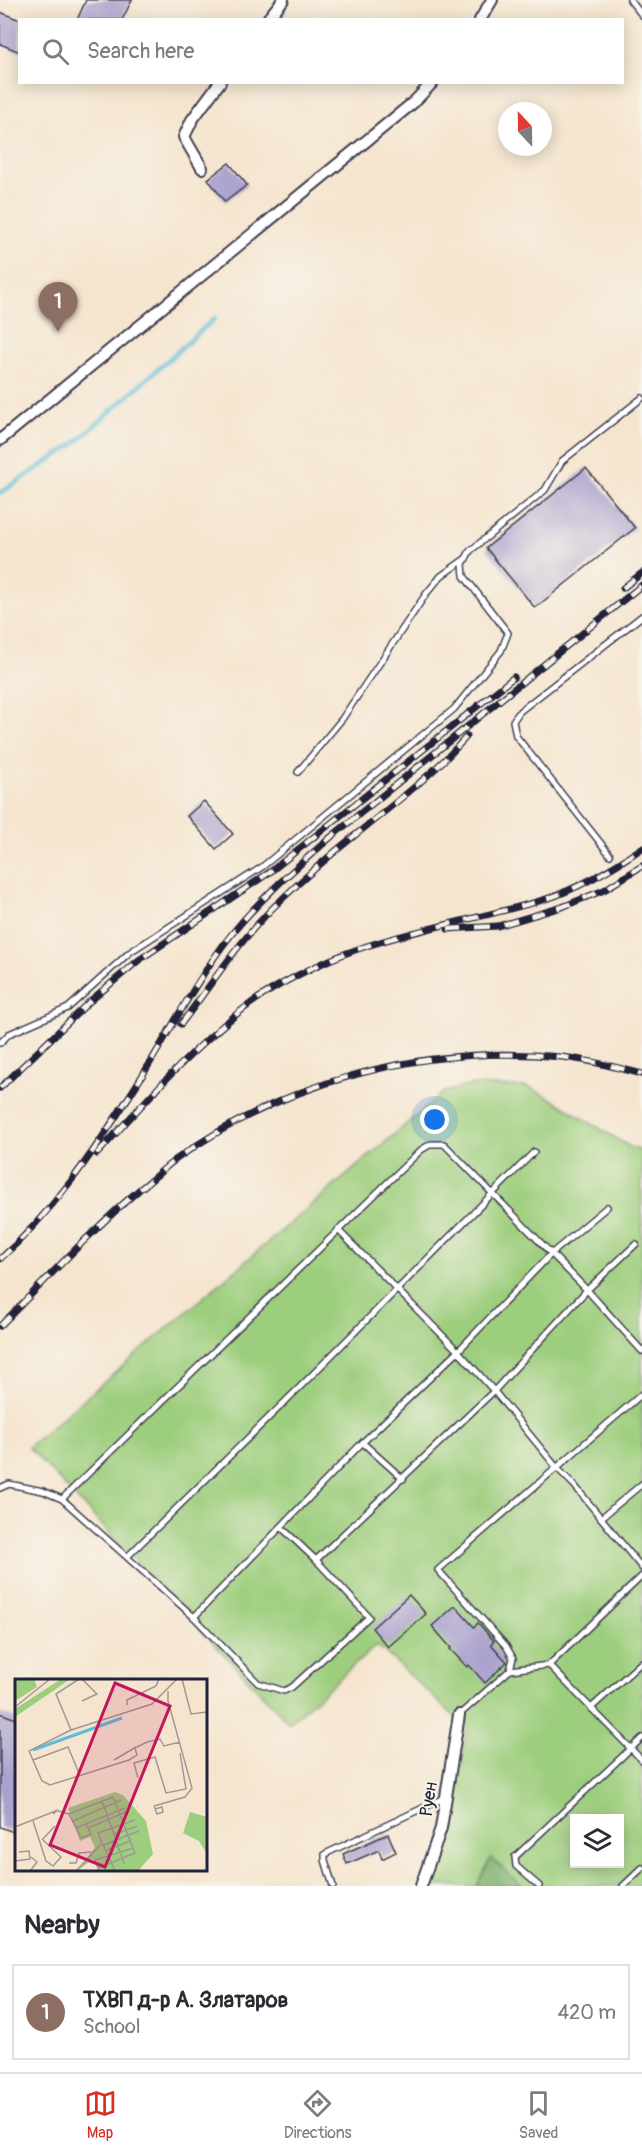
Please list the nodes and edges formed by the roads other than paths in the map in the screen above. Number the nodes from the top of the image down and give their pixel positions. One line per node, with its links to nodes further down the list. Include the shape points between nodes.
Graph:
1 (283, 0): 5 (street)
2 (492, 0): 6 (street)
3 (630, 0): 4 (lane)
4 (642, 15)
5 (269, 18)
6 (481, 18)
7 (219, 84): 9 (street, via 184,137)
8 (431, 84): 11 (street)
9 (202, 168)
10 (642, 398): 12 (lane, via 562,461 545,490 470,551)
11 (0, 440)
12 (467, 558): 14 (lane, via 441,576 426,594 342,719); 16 (lane, via 464,576 508,633 501,651 454,709 262,867 130,952 68,1008 9,1034)
13 (642, 616): 15 (lane, via 520,711 513,721 516,736)
14 (298, 772)
15 (610, 855)
16 (0, 1042)
17 (534, 1152): 18 (lane)
18 (491, 1195): 20 (lane, via 444,1144 431,1144); 22 (lane); 23 (lane)
19 (607, 1207): 22 (lane)
20 (338, 1230): 23 (lane); 34 (lane)
21 (636, 1244): 24 (lane)
22 (551, 1254): 24 (lane); 25 (lane)
23 (398, 1289): 25 (lane); 37 (lane)
24 (587, 1290): 26 (lane); 27 (lane)
25 (458, 1351): 27 (lane); 29 (lane)
26 (642, 1351)
27 (494, 1391): 30 (lane); 31 (lane)
28 (642, 1394): 30 (lane)
29 (363, 1443): 31 (lane); 36 (lane)
30 (557, 1468): 35 (lane); 44 (lane, via 438,1570 506,1646 513,1658)
31 (403, 1479): 38 (lane)
32 (642, 1484): 35 (lane)
33 (0, 1488): 34 (lane, via 9,1484)
34 (62, 1499): 37 (lane)
35 (601, 1518): 39 (lane)
36 (281, 1527): 38 (lane); 41 (lane)
37 (128, 1556): 41 (lane)
38 (316, 1560): 41 (lane, via 369,1617 292,1688 284,1691 258,1683)
39 (642, 1568)
40 (642, 1576): 43 (lane)
41 (194, 1617)
42 (642, 1662): 45 (lane)
43 (549, 1665): 44 (lane); 45 (lane)
44 (510, 1670): 46 (lane)
45 (591, 1708): 48 (lane)
46 (459, 1715): 50 (street, Руен)
47 (642, 1738): 48 (lane)
48 (631, 1748): 49 (lane); 54 (lane, via 515,1857 516,1866)
49 (642, 1760)
50 (446, 1798): 52 (lane, via 326,1854); 53 (street, Руен, via 441,1828)
51 (642, 1868): 55 (lane)
52 (333, 1886)
53 (421, 1886)
54 (539, 1886)
55 (623, 1886)

